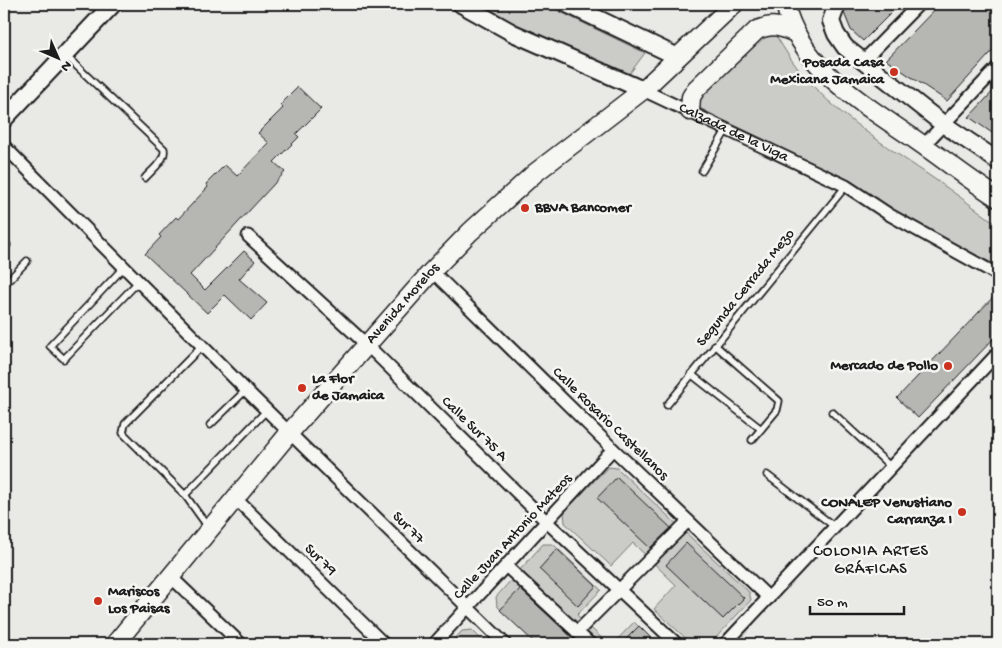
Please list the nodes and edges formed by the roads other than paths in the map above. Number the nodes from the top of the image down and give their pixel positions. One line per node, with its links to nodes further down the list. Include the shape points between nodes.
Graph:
1 (112, 4): 9 (street)
2 (461, 4): 13 (street, Calzada de la Viga, via 512,32)
3 (567, 4): 10 (street)
4 (734, 4): 10 (main road, Avenida Morelos)
5 (784, 4): 8 (main road)
6 (919, 4): 11 (street)
7 (837, 6): 11 (street, via 831,21 836,34)
8 (796, 33): 14 (main road, via 769,25 758,30 696,89); 18 (main road, via 806,52 838,84)
9 (64, 55): 15 (street); 22 (lane, via 164,149 162,159)
10 (678, 57): 13 (main road, Avenida Morelos)
11 (862, 62): 16 (street)
12 (998, 67): 16 (street)
13 (643, 90): 14 (street, Calzada de la Viga); 28 (main road, Avenida Morelos, via 535,173)
14 (690, 111): 17 (street, Calzada de la Viga)
15 (4, 119)
16 (942, 124): 18 (street); 20 (street)
17 (727, 129): 21 (lane); 23 (street, Calzada de la Viga)
18 (924, 145): 24 (main road)
19 (5, 151): 27 (street, Sur 77)
20 (998, 161)
21 (702, 171)
22 (145, 178)
23 (846, 186): 29 (street, Calzada de la Viga, via 890,216); 33 (lane, Segunda Cerrada Mezo)
24 (997, 194)
25 (248, 236): 32 (street, Calle Sur 75 A)
26 (27, 261): 31 (lane)
27 (124, 267): 30 (street, Sur 77); 30 (lane, via 50,346 64,359)
28 (432, 271): 32 (main road, Avenida Morelos); 45 (street, Calle Rosario Castellanos)
29 (998, 274)
30 (138, 282): 34 (street, Sur 77)
31 (4, 285)
32 (367, 345): 43 (main road, Avenida Morelos); 51 (street, Calle Sur 75 A)
33 (716, 345): 36 (lane, Segunda Cerrada Mezo); 42 (lane, via 779,401 778,410)
34 (202, 346): 37 (street, Sur 77); 48 (lane, via 123,428 125,437)
35 (998, 353): 46 (street)
36 (691, 374): 38 (lane, Segunda Cerrada Mezo); 42 (lane)
37 (246, 390): 39 (street, Sur 77); 41 (lane)
38 (666, 405)
39 (267, 410): 43 (street, Sur 77); 48 (lane)
40 (832, 412): 46 (lane)
41 (210, 425)
42 (761, 429): 44 (lane)
43 (290, 432): 49 (main road, Avenida Morelos); 58 (street, Sur 77)
44 (752, 440)
45 (614, 450): 50 (street, Calle Rosario Castellanos); 51 (street, Calle Juan Antonio Mateos)
46 (891, 467): 52 (street)
47 (767, 475): 52 (lane)
48 (185, 495): 53 (lane)
49 (235, 498): 53 (main road, Avenida Morelos); 62 (street, Sur 79)
50 (688, 521): 56 (street); 57 (street, Calle Rosario Castellanos)
51 (547, 522): 54 (street, Calle Juan Antonio Mateos); 56 (street, Calle Sur 75 A)
52 (835, 527): 57 (street)
53 (209, 529): 55 (main road, Avenida Morelos)
54 (506, 566): 58 (street, Calle Juan Antonio Mateos); 59 (street)
55 (170, 576): 60 (main road, Avenida Morelos); 61 (street)
56 (619, 590): 59 (street); 66 (street, Calle Sur 75 A)
57 (768, 598): 67 (street)
58 (467, 608): 63 (street, Calle Juan Antonio Mateos); 64 (street, Sur 77)
59 (577, 632): 65 (street)
60 (115, 644)
61 (241, 644)
62 (384, 644)
63 (434, 644)
64 (505, 644)
65 (590, 644)
66 (677, 644)
67 (725, 644)

